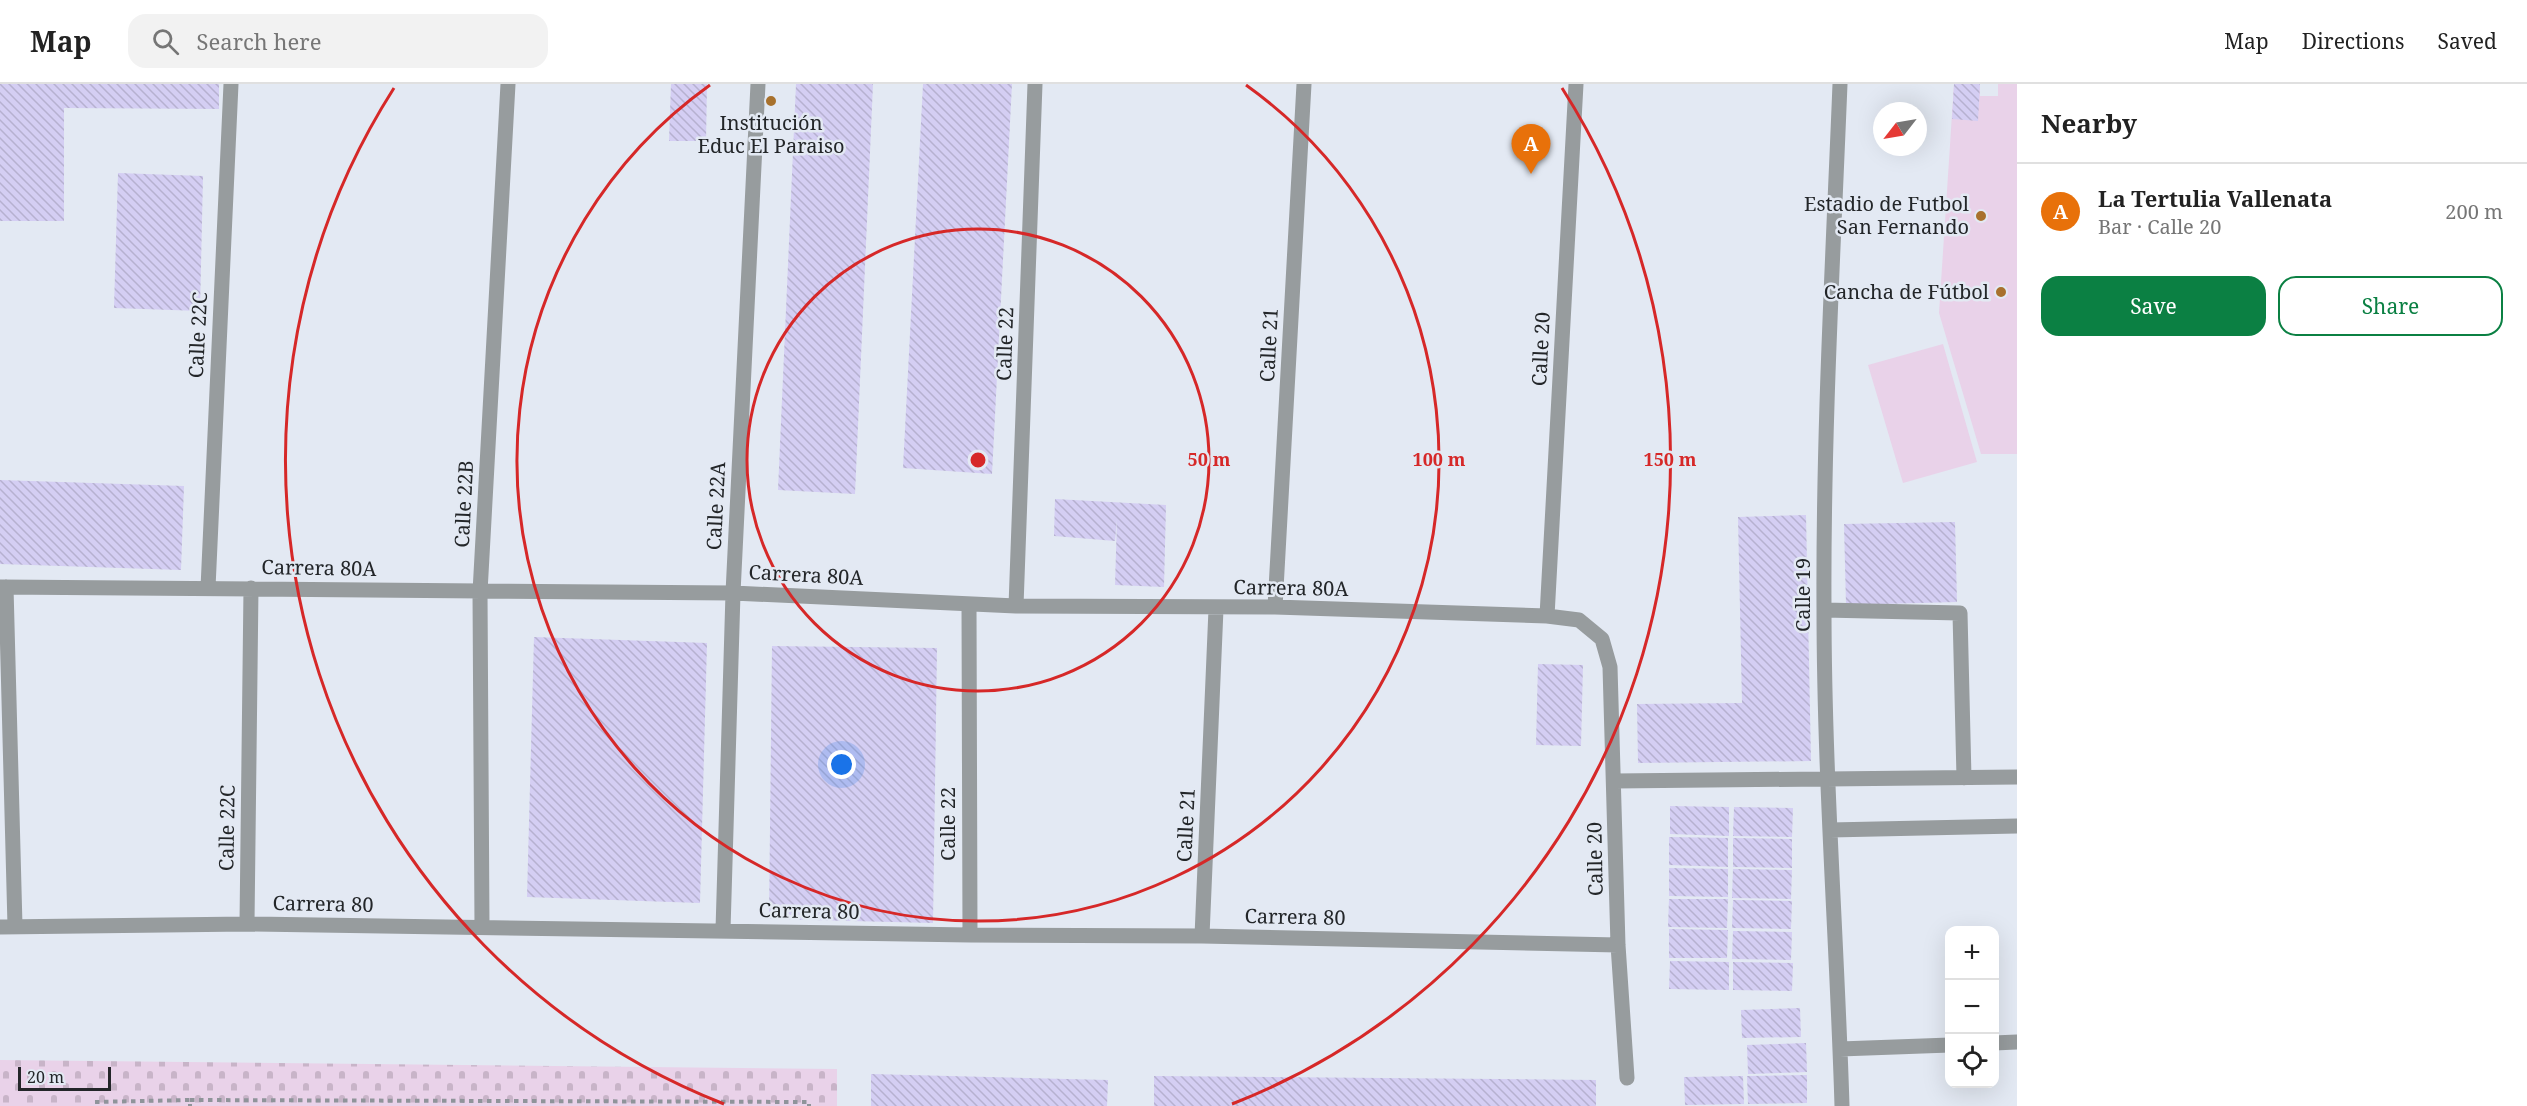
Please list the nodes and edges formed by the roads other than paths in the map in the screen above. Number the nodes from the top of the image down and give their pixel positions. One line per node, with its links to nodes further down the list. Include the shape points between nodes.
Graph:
1 (231, 84): 9 (street, Calle 22C)
2 (508, 84): 11 (street, Calle 22B)
3 (758, 84): 12 (street, Calle 22A)
4 (1035, 84): 14 (street, Calle 22)
5 (1304, 84): 15 (street, Calle 21)
6 (1576, 84): 18 (street, Calle 20)
7 (1840, 84): 17 (street, Calle 19)
8 (3, 587): 9 (street, Carrera 80A); 27 (street)
9 (208, 588): 10 (street, Carrera 80A)
10 (251, 588): 11 (street, Carrera 80A); 26 (street, Calle 22C)
11 (480, 592): 12 (street, Carrera 80A); 28 (street, Calle 22B)
12 (733, 593): 13 (street, Carrera 80A); 29 (street, Calle 22A)
13 (969, 604): 14 (street, Carrera 80A); 30 (street, Calle 22)
14 (1016, 606): 16 (street, Carrera 80A)
15 (1275, 608): 16 (street, Carrera 80A); 18 (street, Carrera 80A)
16 (1216, 609): 31 (street, Calle 21)
17 (1824, 610): 21 (street, via 1960,613); 22 (street, Calle 19)
18 (1547, 616): 19 (street, Carrera 80A, via 1579,620)
19 (1602, 639): 23 (street, Calle 20, via 1610,667)
20 (2017, 777): 21 (street)
21 (1964, 778): 22 (street)
22 (1827, 779): 23 (street); 25 (street, Calle 19)
23 (1615, 781): 32 (street, Calle 20)
24 (2017, 826): 25 (street)
25 (1830, 830): 36 (street, Calle 19)
26 (247, 924): 27 (street, Carrera 80); 28 (street, Carrera 80)
27 (7, 926)
28 (482, 927): 29 (street, Carrera 80)
29 (723, 930): 30 (street, Carrera 80)
30 (970, 936): 31 (street, Carrera 80)
31 (1202, 936): 32 (street, Carrera 80)
32 (1618, 945): 37 (street, Calle 20)
33 (2017, 1042): 34 (street)
34 (1999, 1043)
35 (1945, 1045): 36 (street)
36 (1840, 1049): 38 (street, Calle 19)
37 (1627, 1078)
38 (1842, 1106)

